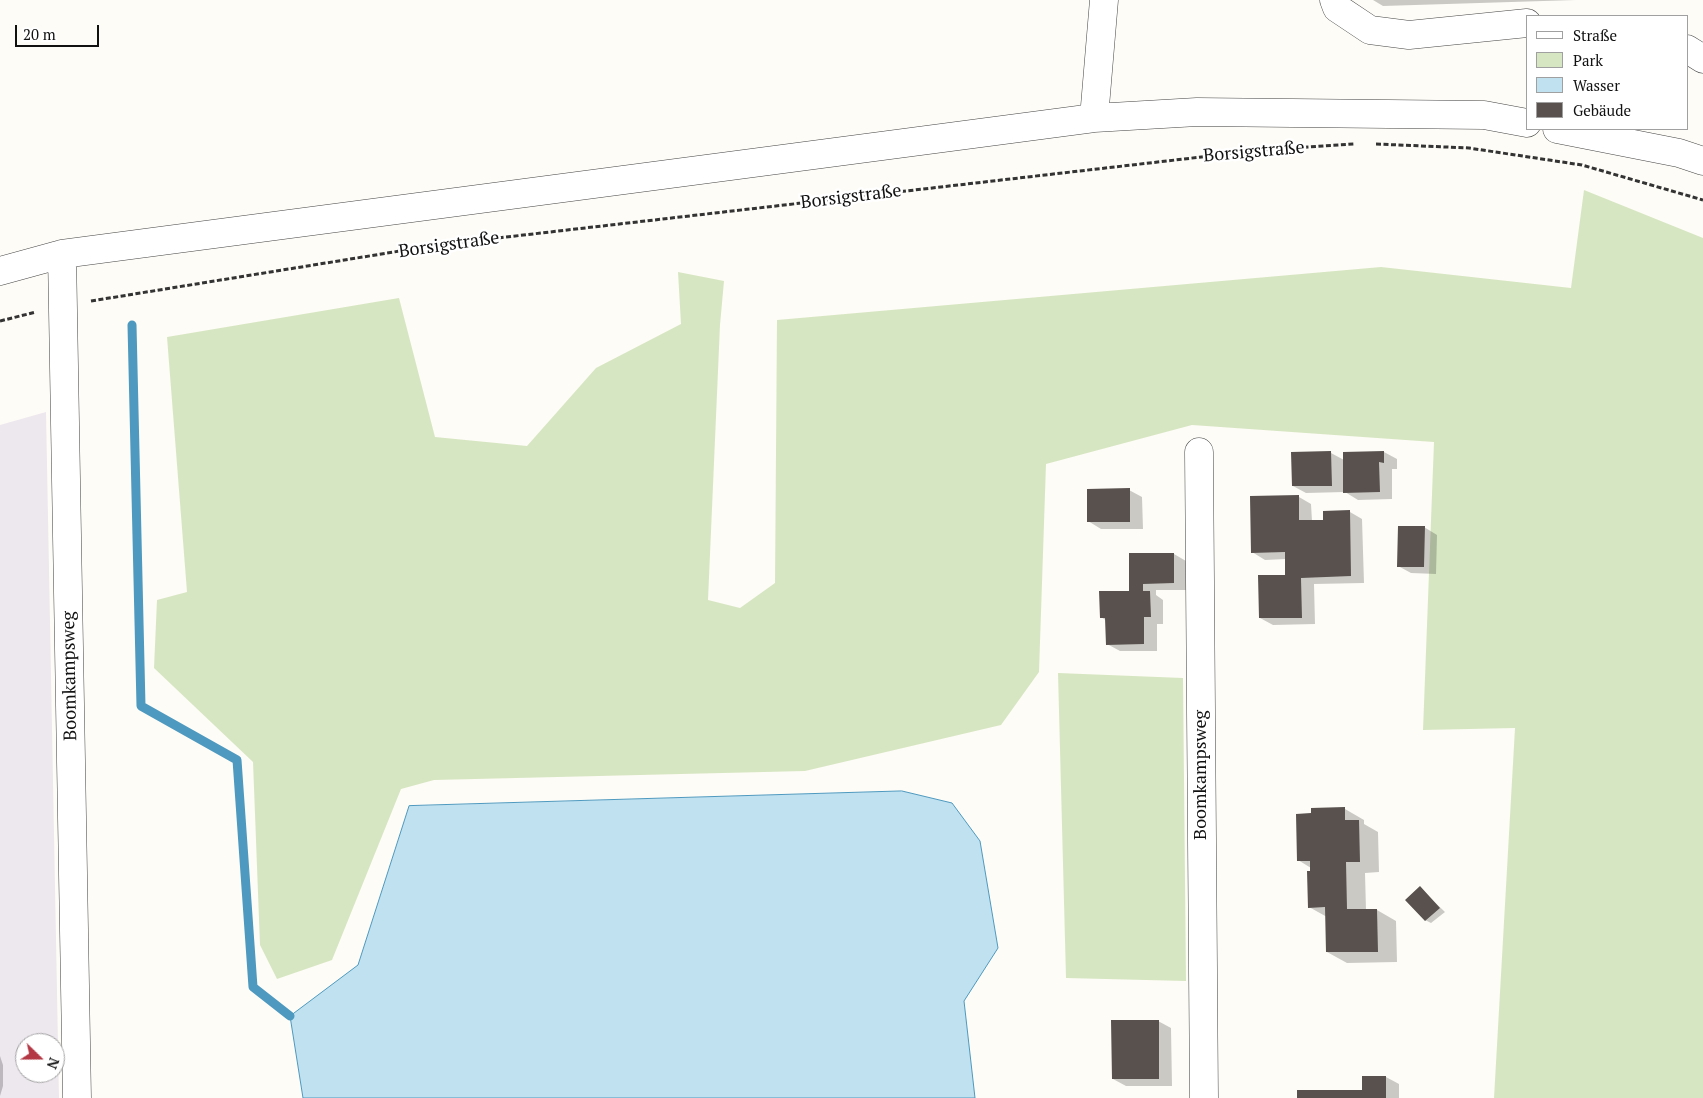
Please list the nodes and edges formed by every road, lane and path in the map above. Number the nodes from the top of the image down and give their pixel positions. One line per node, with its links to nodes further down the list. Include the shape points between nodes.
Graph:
1 (1104, 0): 6 (street)
2 (1334, 0): 3 (street, via 1337,8 1370,30 1409,35)
3 (1526, 24)
4 (1688, 50): 5 (street)
5 (1703, 59)
6 (1094, 118): 7 (street, Borsigstraße, via 1197,112 1484,114); 13 (street, Borsigstraße)
7 (1526, 123)
8 (1561, 130): 11 (street)
9 (1359, 144): 15 (path, Borsigstraße, via 1233,153 436,245)
10 (1368, 144): 12 (path, via 1469,148 1582,165)
11 (1703, 160)
12 (1703, 200)
13 (62, 254): 14 (street, Borsigstraße); 15 (street, Boomkampsweg)
14 (0, 271)
15 (63, 306): 16 (path, Borsigstraße); 18 (street, Boomkampsweg)
16 (0, 321)
17 (1199, 452): 19 (street, Boomkampsweg)
18 (77, 1098)
19 (1204, 1098)

